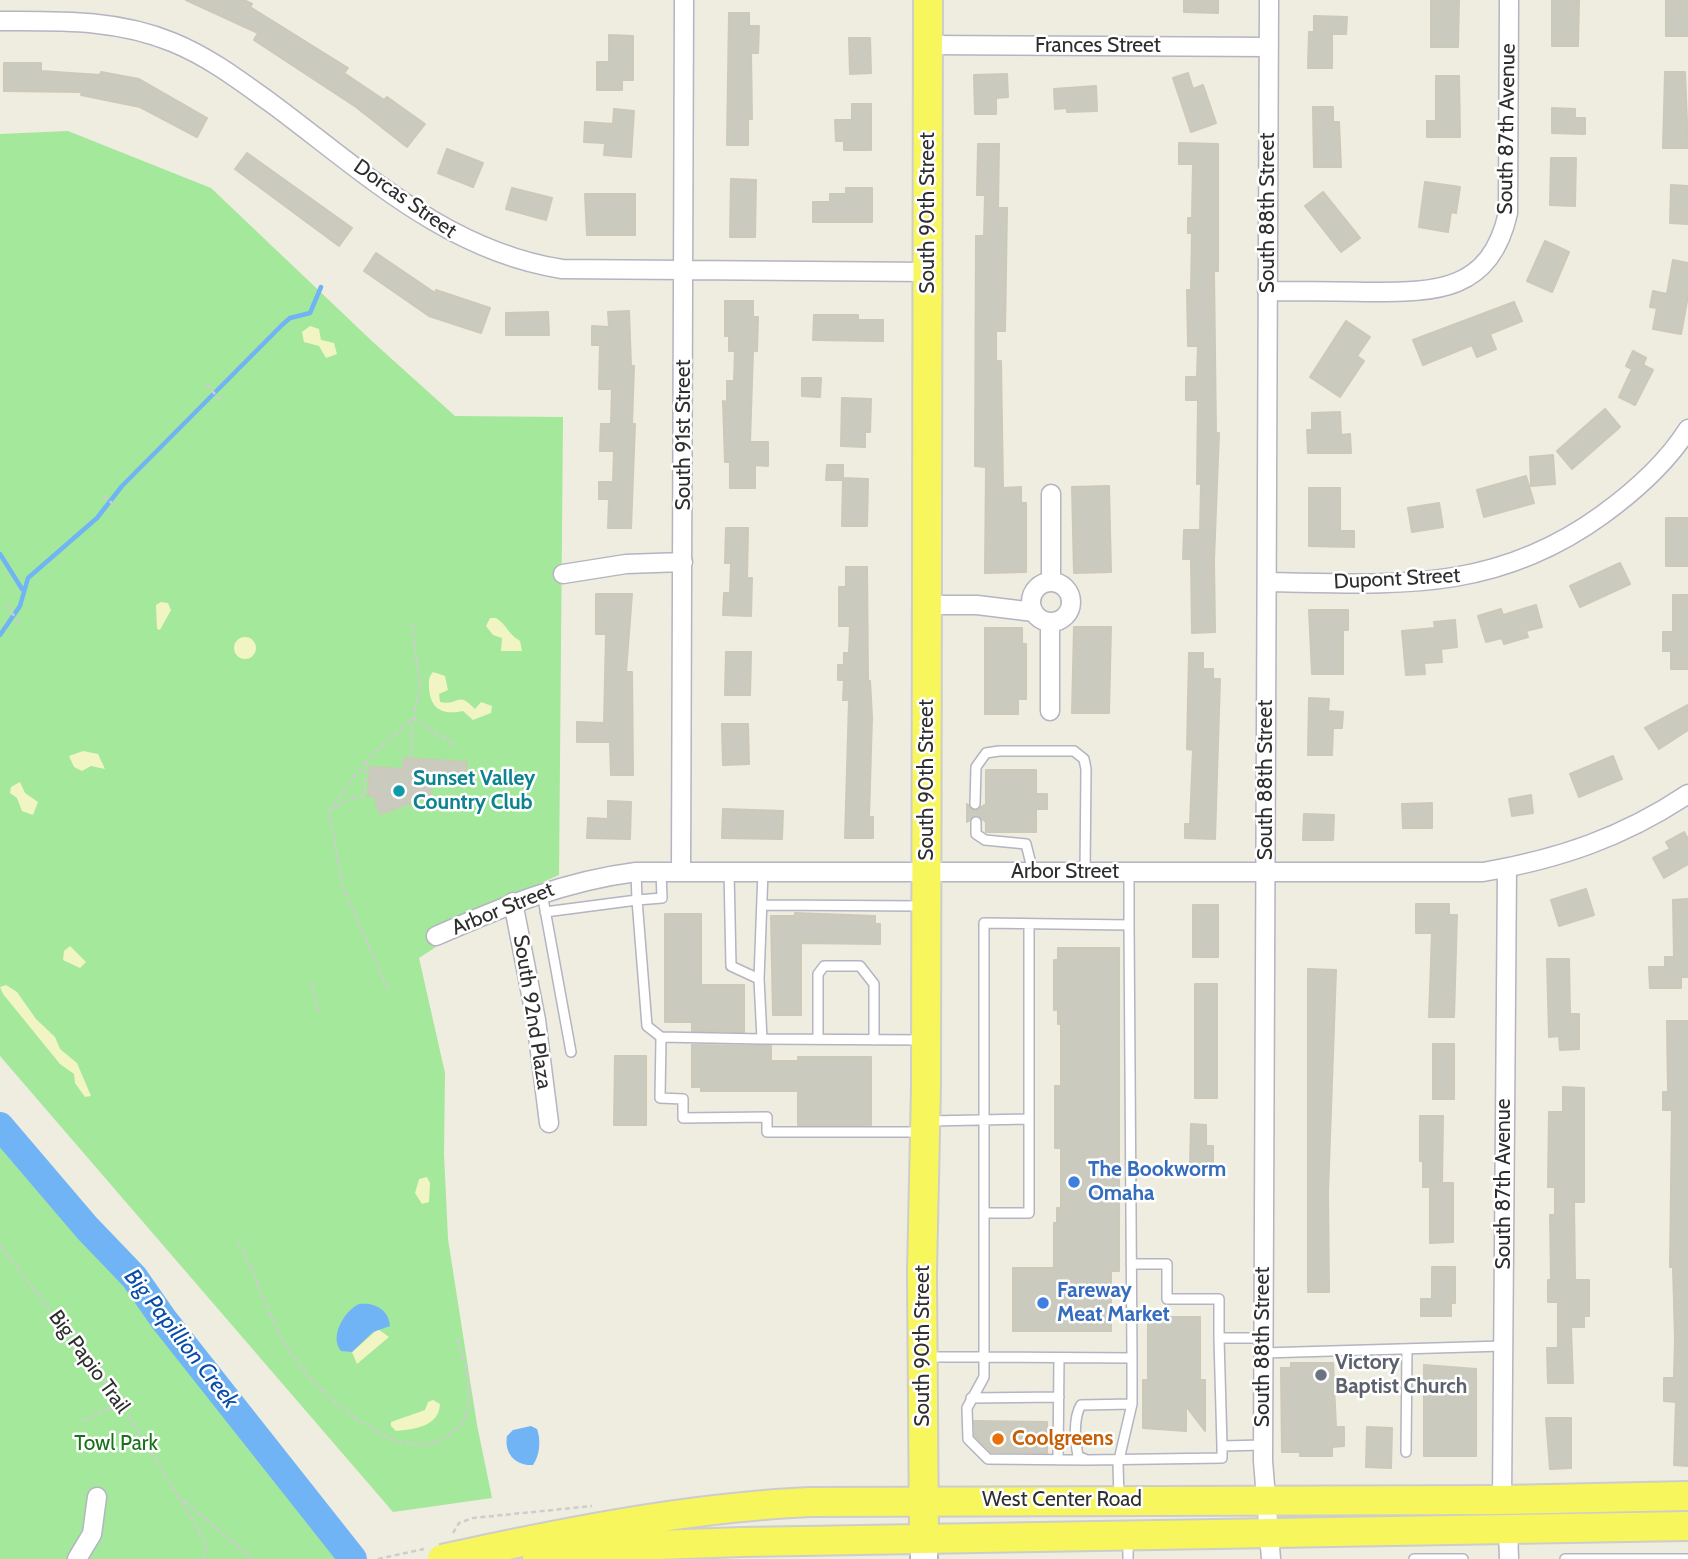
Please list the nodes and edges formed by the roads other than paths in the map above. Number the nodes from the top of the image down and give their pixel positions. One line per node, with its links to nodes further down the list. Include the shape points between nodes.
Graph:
1 (684, 0): 8 (street, South 91st Street)
2 (929, 0): 6 (main road, South 90th Street)
3 (1269, 0): 7 (street, South 88th Street)
4 (1509, 0): 10 (street, South 87th Avenue, via 1508,213 1491,256 1468,277 1448,287 1420,292)
5 (0, 21): 8 (street, Dorcas Street, via 113,25 201,55 429,220 478,247 562,269)
6 (928, 45): 7 (street, Frances Street); 9 (main road, South 90th Street)
7 (1269, 47): 10 (street, South 88th Street)
8 (684, 271): 9 (street, Dorcas Street); 13 (street, South 91st Street)
9 (928, 271): 18 (main road, South 90th Street)
10 (1267, 291): 16 (street, South 88th Street)
11 (1688, 430): 16 (street, Dupont Street, via 1654,471 1614,507 1561,542 1515,563 1471,576 1424,582)
12 (1051, 494): 15 (street)
13 (683, 562): 14 (street, via 626,564); 25 (street, South 91st Street)
14 (564, 574)
15 (1051, 582): 17 (street, via 1040,585); 19 (street, via 1065,587 1071,602 1065,616)
16 (1266, 582): 33 (street, South 88th Street)
17 (1033, 603): 18 (street, via 997,597 977,604); 19 (street)
18 (927, 605): 34 (main road, South 90th Street)
19 (1050, 622): 20 (street)
20 (1050, 711)
21 (1688, 794): 24 (street, Arbor Street, via 1598,844)
22 (975, 804): 31 (lane, via 976,767 986,754 1074,751 1084,759 1086,769)
23 (976, 822): 30 (lane, via 976,834 985,840 1026,844)
24 (1507, 868): 33 (street, Arbor Street, via 1447,875); 59 (street, South 87th Avenue)
25 (681, 870): 26 (street, Arbor Street); 27 (street, Arbor Street)
26 (661, 871): 29 (street, Arbor Street); 36 (lane, via 662,898)
27 (729, 871): 28 (street, Arbor Street); 44 (lane, via 731,966)
28 (763, 871): 34 (street, Arbor Street); 38 (lane)
29 (636, 872): 35 (street, Arbor Street); 36 (lane)
30 (1033, 872): 31 (street, Arbor Street); 34 (street, Arbor Street)
31 (1085, 872): 32 (street, Arbor Street)
32 (1129, 872): 33 (street, Arbor Street); 42 (lane)
33 (1265, 872): 58 (street, South 88th Street)
34 (927, 873): 39 (main road, South 90th Street)
35 (541, 892): 37 (street, Arbor Street); 40 (lane)
36 (638, 900): 40 (lane); 45 (lane, via 647,1026)
37 (513, 902): 43 (street, Arbor Street); 53 (street, South 92nd Plaza, via 538,1030)
38 (764, 905): 39 (lane); 44 (lane)
39 (926, 906): 49 (main road, South 90th Street)
40 (545, 912): 50 (lane)
41 (1029, 924): 42 (lane); 51 (lane, via 984,923); 52 (lane)
42 (1129, 925): 56 (lane)
43 (436, 936)
44 (759, 979): 46 (lane)
45 (660, 1037): 46 (lane); 54 (lane, via 660,1098 683,1099 683,1118 767,1117 767,1132)
46 (762, 1039): 47 (lane)
47 (818, 1039): 48 (lane); 48 (lane, via 818,974 824,966 860,966 874,984)
48 (874, 1040): 49 (lane)
49 (926, 1040): 54 (main road, South 90th Street)
50 (571, 1052)
51 (984, 1119): 52 (lane); 54 (lane); 55 (lane)
52 (1029, 1119): 55 (lane, via 1028,1213)
53 (549, 1123)
54 (926, 1126): 61 (main road, South 90th Street)
55 (984, 1213): 62 (lane)
56 (1131, 1264): 57 (lane, via 1167,1264 1167,1299 1219,1299); 64 (lane)
57 (1219, 1338): 58 (lane); 69 (lane)
58 (1263, 1345): 60 (lane); 68 (street, South 88th Street)
59 (1503, 1346): 60 (lane); 79 (street, South 87th Avenue)
60 (1407, 1349): 70 (lane)
61 (922, 1357): 62 (lane); 77 (main road, South 90th Street)
62 (984, 1357): 63 (lane); 65 (lane, via 984,1377)
63 (1059, 1358): 64 (lane); 66 (lane)
64 (1132, 1358): 67 (lane)
65 (971, 1398): 66 (lane); 71 (lane, via 968,1439 988,1459)
66 (1059, 1398): 71 (lane)
67 (1132, 1404): 72 (lane, via 1081,1405 1076,1451); 73 (lane)
68 (1263, 1445): 69 (lane); 76 (street, South 88th Street)
69 (1222, 1446): 73 (lane, via 1222,1458)
70 (1406, 1452)
71 (1058, 1460): 72 (lane)
72 (1087, 1460): 73 (lane)
73 (1119, 1460): 78 (lane)
74 (1688, 1496): 79 (main road, West Center Road)
75 (97, 1497): 86 (street, via 92,1534)
76 (1264, 1499): 78 (main road, West Center Road); 79 (main road, West Center Road); 82 (street, South 88th Street)
77 (923, 1500): 78 (main road, West Center Road); 84 (main road, South 90th Street); 85 (main road, West Center Road, bridge, via 749,1506 623,1522 493,1548)
78 (1119, 1500)
79 (1502, 1500)
80 (1688, 1526): 81 (main road, West Center Road)
81 (1508, 1528): 82 (main road, West Center Road); 91 (street)
82 (1268, 1531): 83 (main road, West Center Road); 88 (street, South 88th Street)
83 (1128, 1546): 84 (main road, West Center Road)
84 (924, 1548): 87 (main road, West Center Road, via 677,1550 629,1546)
85 (447, 1551)
86 (77, 1559)
87 (537, 1559)
88 (1270, 1559)
89 (1414, 1559): 90 (lane)
90 (1463, 1559)
91 (1509, 1559)
92 (1565, 1559): 93 (lane)
93 (1664, 1559): 94 (lane)
94 (1688, 1559)

